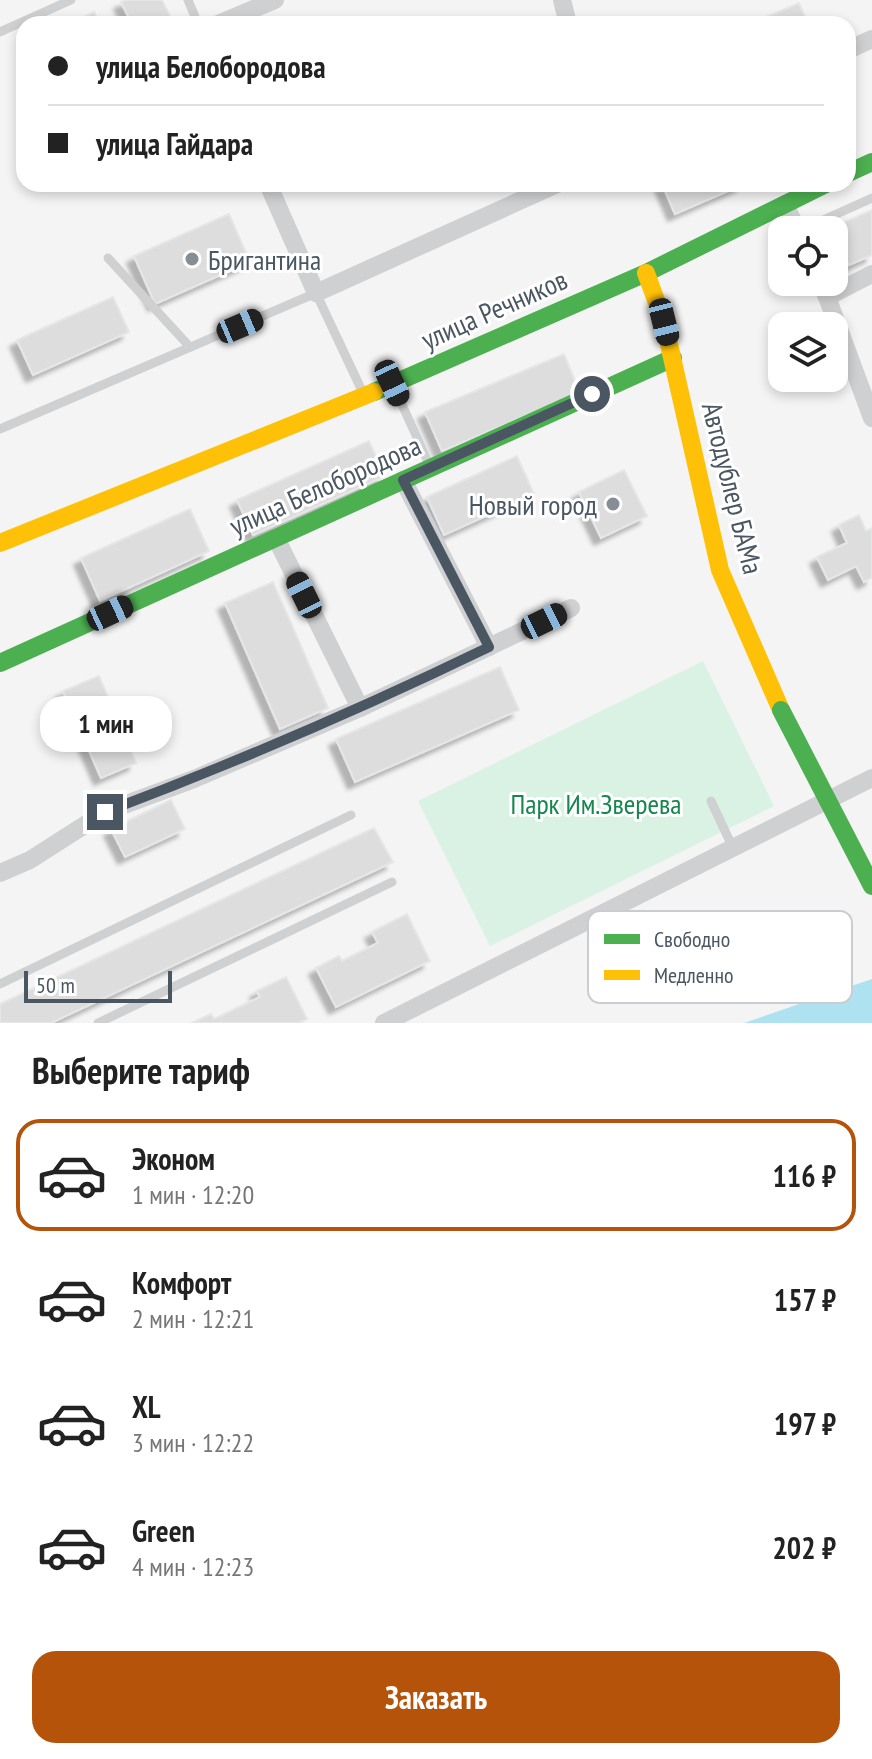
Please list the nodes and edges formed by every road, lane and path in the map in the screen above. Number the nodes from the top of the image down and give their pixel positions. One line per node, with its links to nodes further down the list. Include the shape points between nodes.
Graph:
1 (71, 0): 3 (lane)
2 (275, 0): 4 (street)
3 (36, 16)
4 (237, 16)
5 (272, 192): 16 (street)
6 (539, 192): 16 (street)
7 (810, 192): 9 (main road, улица Речников)
8 (872, 198): 11 (lane)
9 (785, 204): 10 (street); 13 (main road, улица Речников)
10 (791, 216)
11 (831, 216)
12 (108, 258): 18 (lane)
13 (646, 273): 19 (main road, Автодублер БАМа); 20 (main road, улица Речников)
14 (872, 274): 15 (street)
15 (848, 282)
16 (316, 293): 18 (lane); 21 (lane)
17 (827, 296): 22 (street)
18 (190, 347): 23 (lane)
19 (673, 358): 24 (main road, улица Белобородова); 38 (main road, Автодублер БАМа, bridge, via 720,570 781,710)
20 (392, 383): 21 (main road, улица Речников); 24 (lane)
21 (364, 396): 27 (main road, улица Речников)
22 (872, 418)
23 (0, 429)
24 (431, 467): 25 (main road, улица Белобородова)
25 (403, 480): 26 (main road, улица Белобородова); 29 (street)
26 (276, 538): 30 (main road, улица Белобородова); 31 (street)
27 (0, 543)
28 (571, 608): 29 (street)
29 (489, 647): 31 (street)
30 (0, 663)
31 (360, 708): 36 (street, via 105,812)
32 (872, 778): 35 (street)
33 (711, 801): 35 (lane)
34 (351, 815): 41 (lane)
35 (733, 848): 39 (street)
36 (0, 873)
37 (392, 882): 42 (lane)
38 (872, 886)
39 (607, 911)
40 (588, 921): 43 (street)
41 (0, 984)
42 (98, 1023)
43 (384, 1023)

